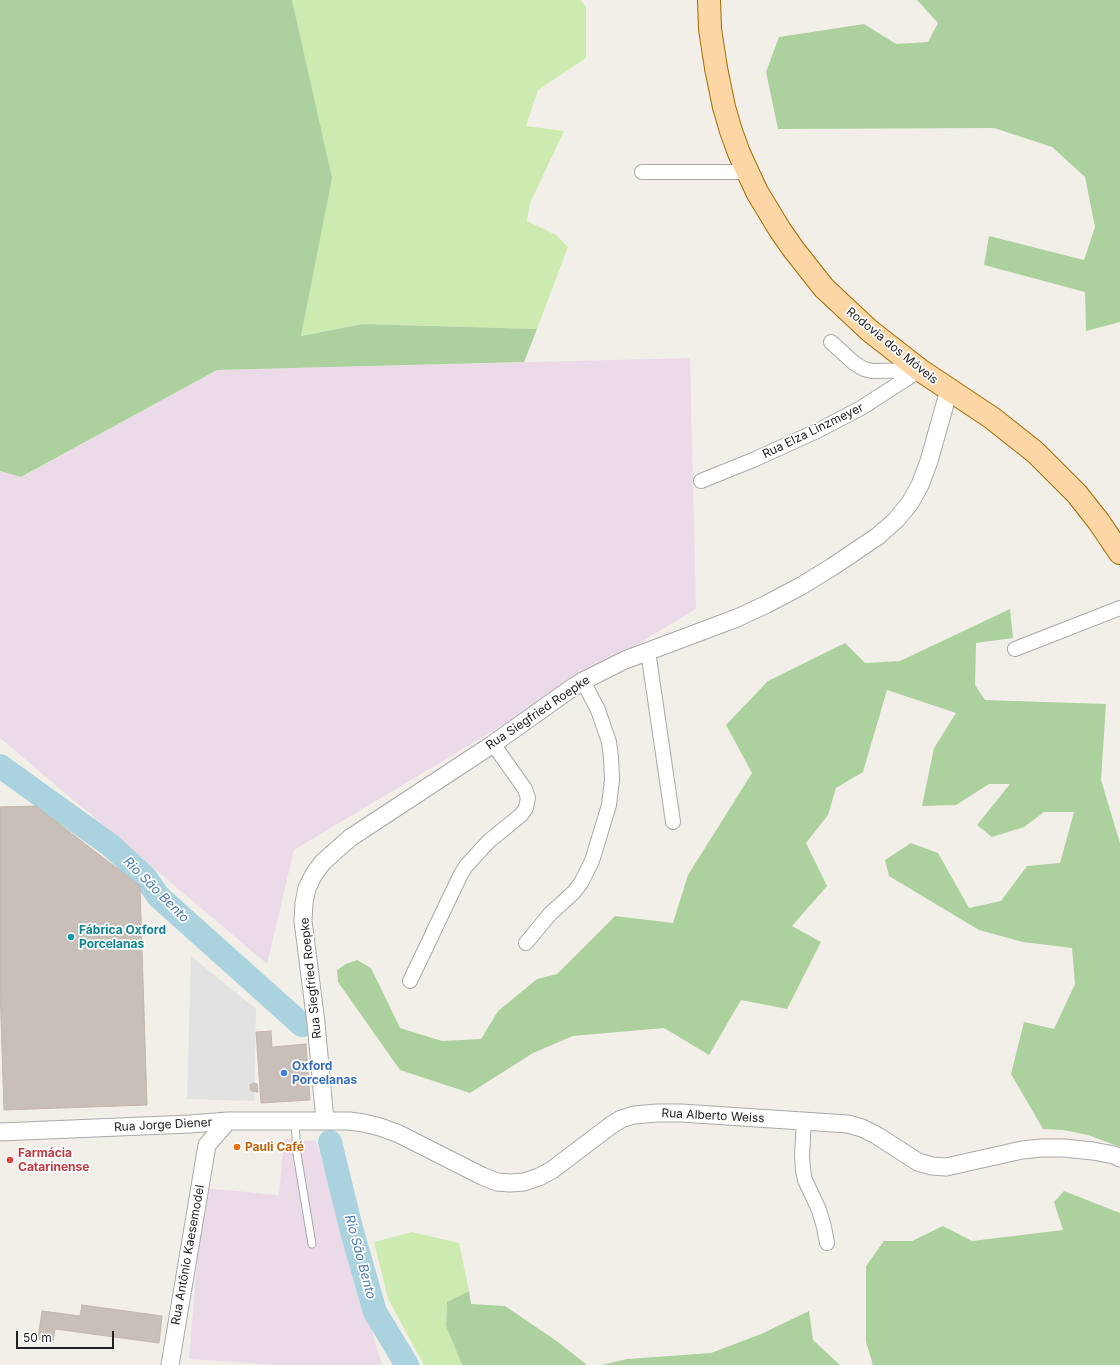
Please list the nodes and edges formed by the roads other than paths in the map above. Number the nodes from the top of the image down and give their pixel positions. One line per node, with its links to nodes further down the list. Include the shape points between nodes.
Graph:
1 (708, 0): 3 (main road, Rodovia dos Móveis, via 719,86 731,131)
2 (642, 172): 3 (street)
3 (747, 172): 5 (main road, Rodovia dos Móveis, via 780,230 824,288 870,331)
4 (831, 342): 5 (street, via 864,369)
5 (920, 370): 6 (main road, Rodovia dos Móveis); 7 (street, Rua Elza Linzmeyer, via 861,408 817,431)
6 (949, 390): 8 (main road, Rodovia dos Móveis, via 1015,435 1045,461 1077,494); 11 (street, Rua Siegfried Roepke, via 920,485 910,503 878,536 832,567 768,604)
7 (701, 481)
8 (1120, 553)
9 (1120, 608): 10 (street)
10 (1015, 649)
11 (648, 651): 12 (street, Rua Siegfried Roepke); 14 (street)
12 (583, 681): 13 (street, Rua Siegfried Roepke); 15 (street, via 598,710 609,742 612,768 609,806 592,861 581,883)
13 (493, 744): 16 (street, via 525,789 528,798 526,808 466,866); 19 (street, Rua Siegfried Roepke, via 350,838 323,862 314,874 304,903 303,921 315,1010)
14 (673, 822)
15 (526, 943)
16 (410, 981)
17 (804, 1120): 19 (street, Rua Alberto Weiss, via 680,1113 634,1115 610,1126 552,1170 524,1182 510,1183 497,1182 482,1176 380,1127 364,1123); 24 (street, Rua Alberto Weiss, via 848,1124 862,1128 918,1162 932,1166 946,1167 1042,1148 1093,1151); 25 (street, via 803,1170 819,1210)
18 (228, 1121): 20 (street, Rua Jorge Diener); 21 (street, Rua Jorge Diener); 23 (street)
19 (325, 1121): 20 (street, Rua Jorge Diener)
20 (295, 1122): 26 (lane, via 297,1154)
21 (190, 1124): 22 (street, Rua Jorge Diener); 23 (street)
22 (0, 1132)
23 (207, 1145): 27 (street, Rua Antônio Kaesemodel)
24 (1120, 1158)
25 (827, 1243)
26 (312, 1244)
27 (170, 1365)

